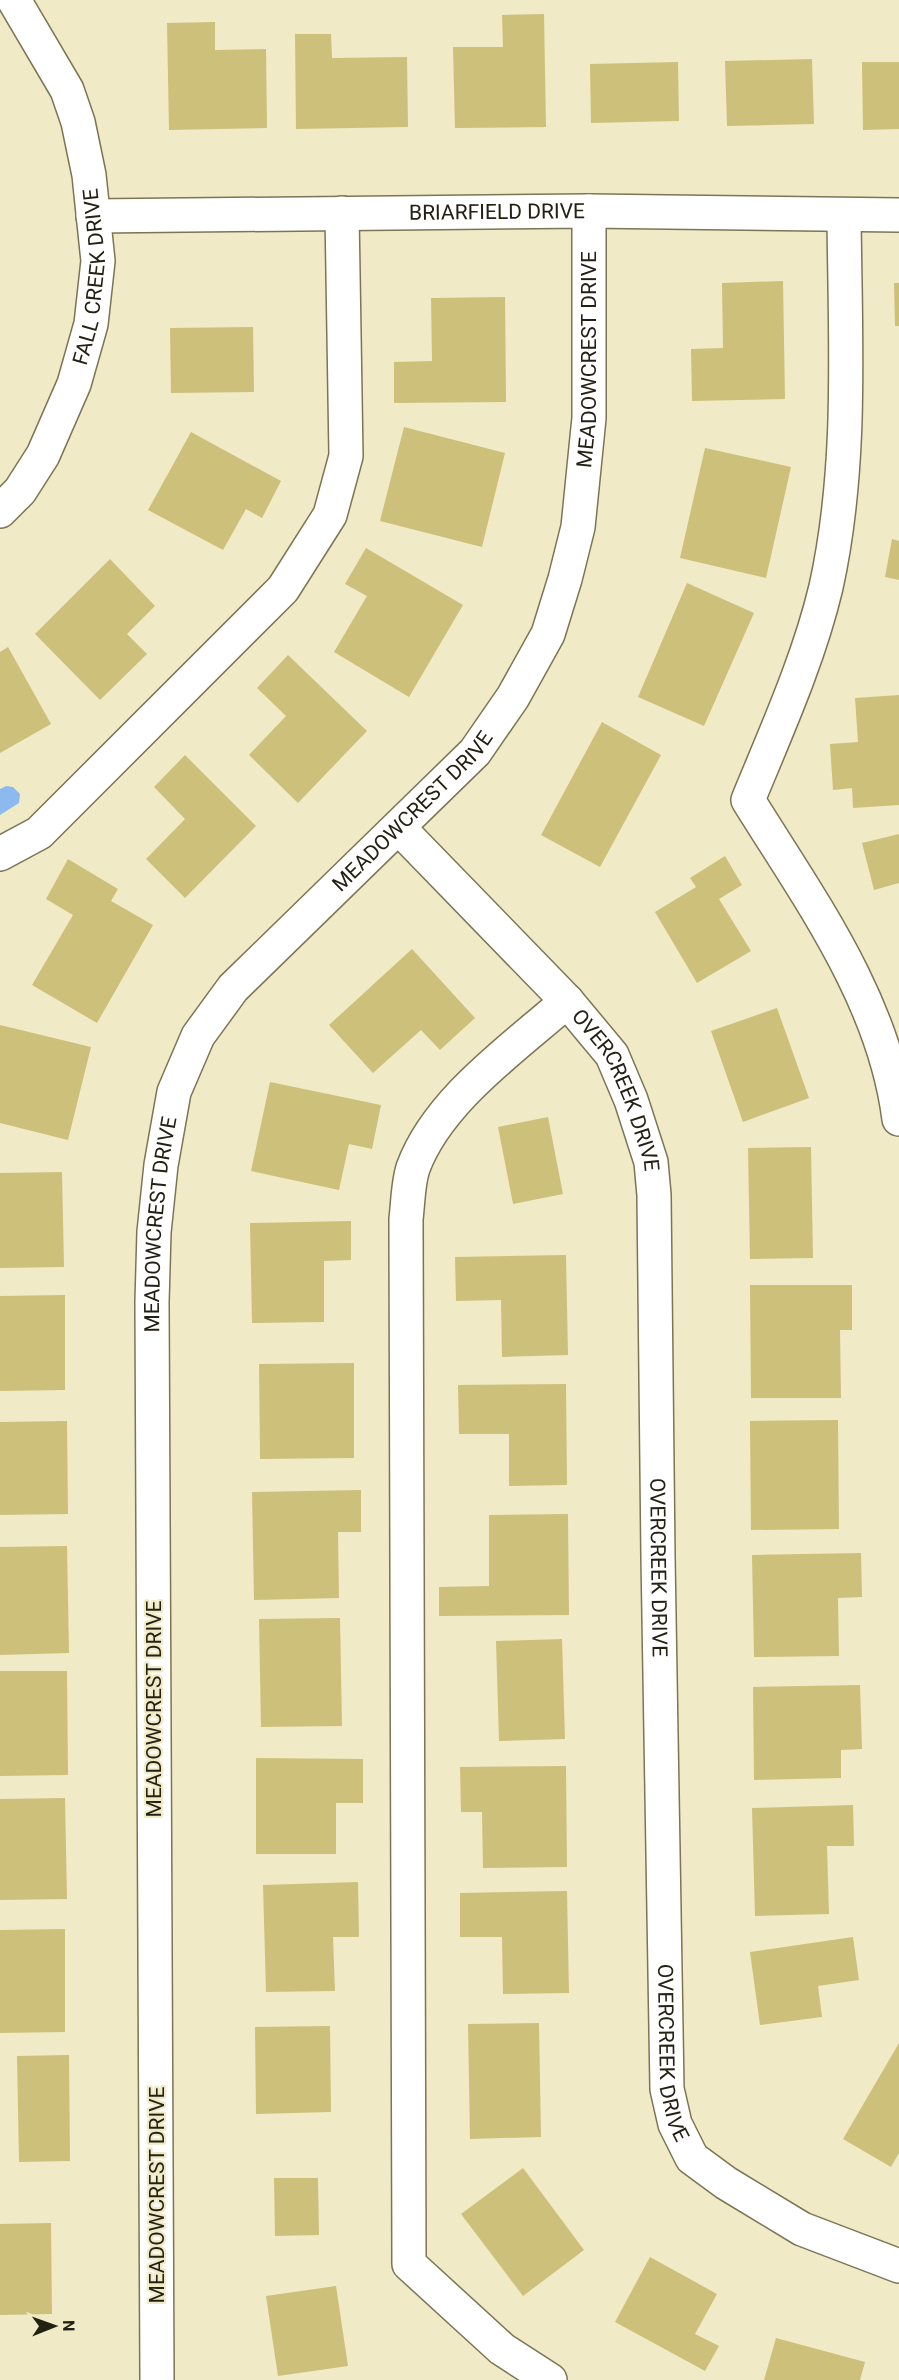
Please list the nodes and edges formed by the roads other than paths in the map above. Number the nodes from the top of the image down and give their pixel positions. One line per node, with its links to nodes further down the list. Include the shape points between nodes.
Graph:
1 (14, 0): 6 (street, FALL CREEK DRIVE, via 67,90 89,175)
2 (589, 211): 3 (street, BRIARFIELD DRIVE); 5 (street, BRIARFIELD DRIVE); 8 (street, MEADOWCREST DRIVE, via 589,418 578,527 565,579 548,634 513,697 475,752)
3 (342, 213): 6 (street, BRIARFIELD DRIVE); 9 (street, via 346,456 330,515 283,589 39,833)
4 (899, 214): 5 (street, BRIARFIELD DRIVE)
5 (844, 215): 11 (street, via 845,428 838,513 826,588 794,690 748,800 841,951 876,1027)
6 (93, 216): 7 (street, FALL CREEK DRIVE, via 98,261 91,324 74,384 43,455 20,491)
7 (0, 511)
8 (399, 828): 10 (street, OVERCREEK DRIVE); 13 (street, MEADOWCREST DRIVE, via 233,988 198,1036 174,1092 161,1165 152,1302)
9 (0, 854)
10 (567, 1001): 12 (street, OVERCREEK DRIVE, via 612,1055 651,1162 667,2089 675,2124 692,2158 726,2183 802,2229); 14 (street, via 456,1099 429,1134 412,1170 406,1219 409,2265 502,2349)
11 (899, 1119)
12 (899, 2266)
13 (157, 2380)
14 (550, 2380)

